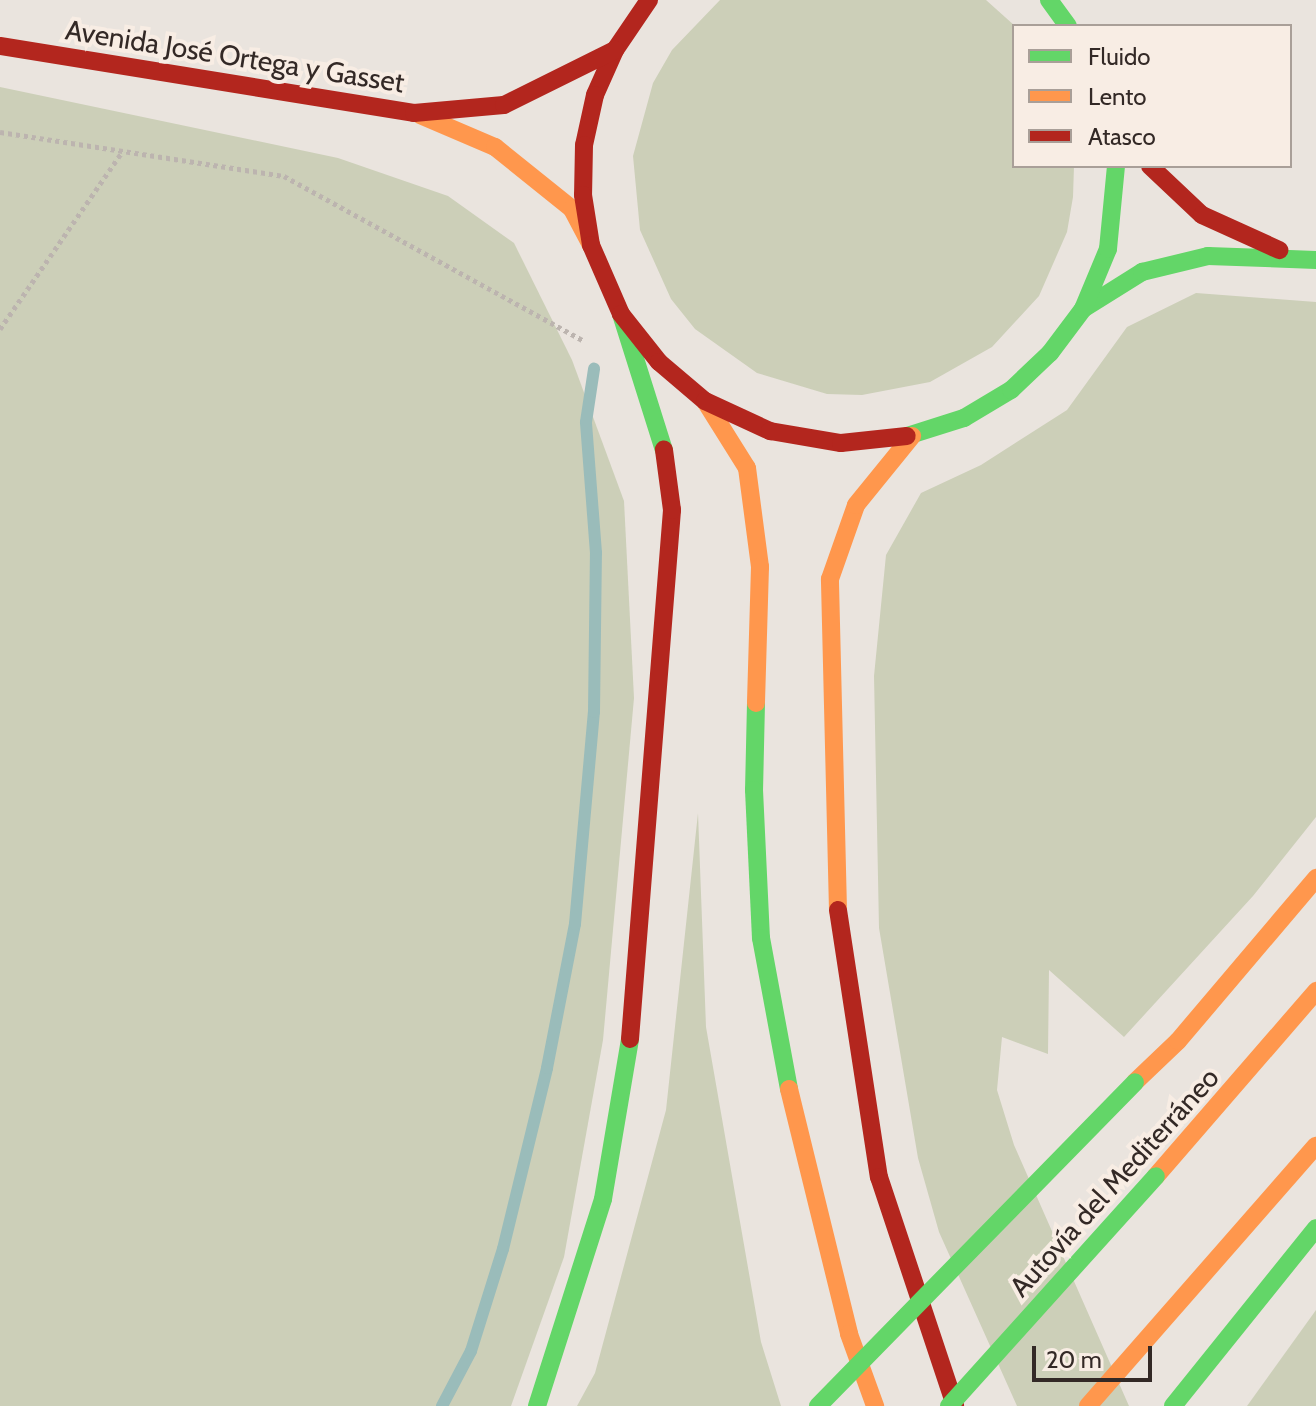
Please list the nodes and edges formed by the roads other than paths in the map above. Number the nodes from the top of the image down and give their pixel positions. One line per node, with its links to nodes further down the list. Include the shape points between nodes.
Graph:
1 (649, 0): 5 (main road)
2 (1049, 0): 3 (main road)
3 (1067, 24)
4 (0, 46): 6 (main road, Avenida José Ortega y Gasset)
5 (615, 50): 6 (main road, Avenida José Ortega y Gasset, via 504,105); 9 (main road, via 595,95 584,145 583,195)
6 (414, 113): 9 (main road, Avenida José Ortega y Gasset, via 495,147 572,209)
7 (1116, 168): 12 (main road, via 1108,249)
8 (1152, 168): 10 (main road, via 1202,215)
9 (591, 245): 13 (main road)
10 (1292, 256): 11 (main road); 12 (main road, via 1208,256 1142,272)
11 (1316, 260)
12 (1083, 309): 15 (main road, via 1050,353 1011,390 964,418)
13 (621, 314): 14 (main road, via 659,362); 20 (main road, via 664,451 672,510 630,1043 603,1199)
14 (705, 401): 15 (main road, via 770,431 841,443); 22 (main road, via 747,468 760,567 754,790 761,938 802,1155 849,1334)
15 (912, 436): 23 (main road, via 856,505 830,579 837,903 879,1177)
16 (1316, 878): 21 (main road, bridge, via 1178,1041)
17 (1316, 991): 23 (main road, Autovía del Mediterráneo, bridge)
18 (1316, 1146): 24 (main road)
19 (1316, 1228): 25 (main road)
20 (537, 1406)
21 (818, 1406)
22 (875, 1406)
23 (952, 1406)
24 (1088, 1406)
25 (1173, 1406)

